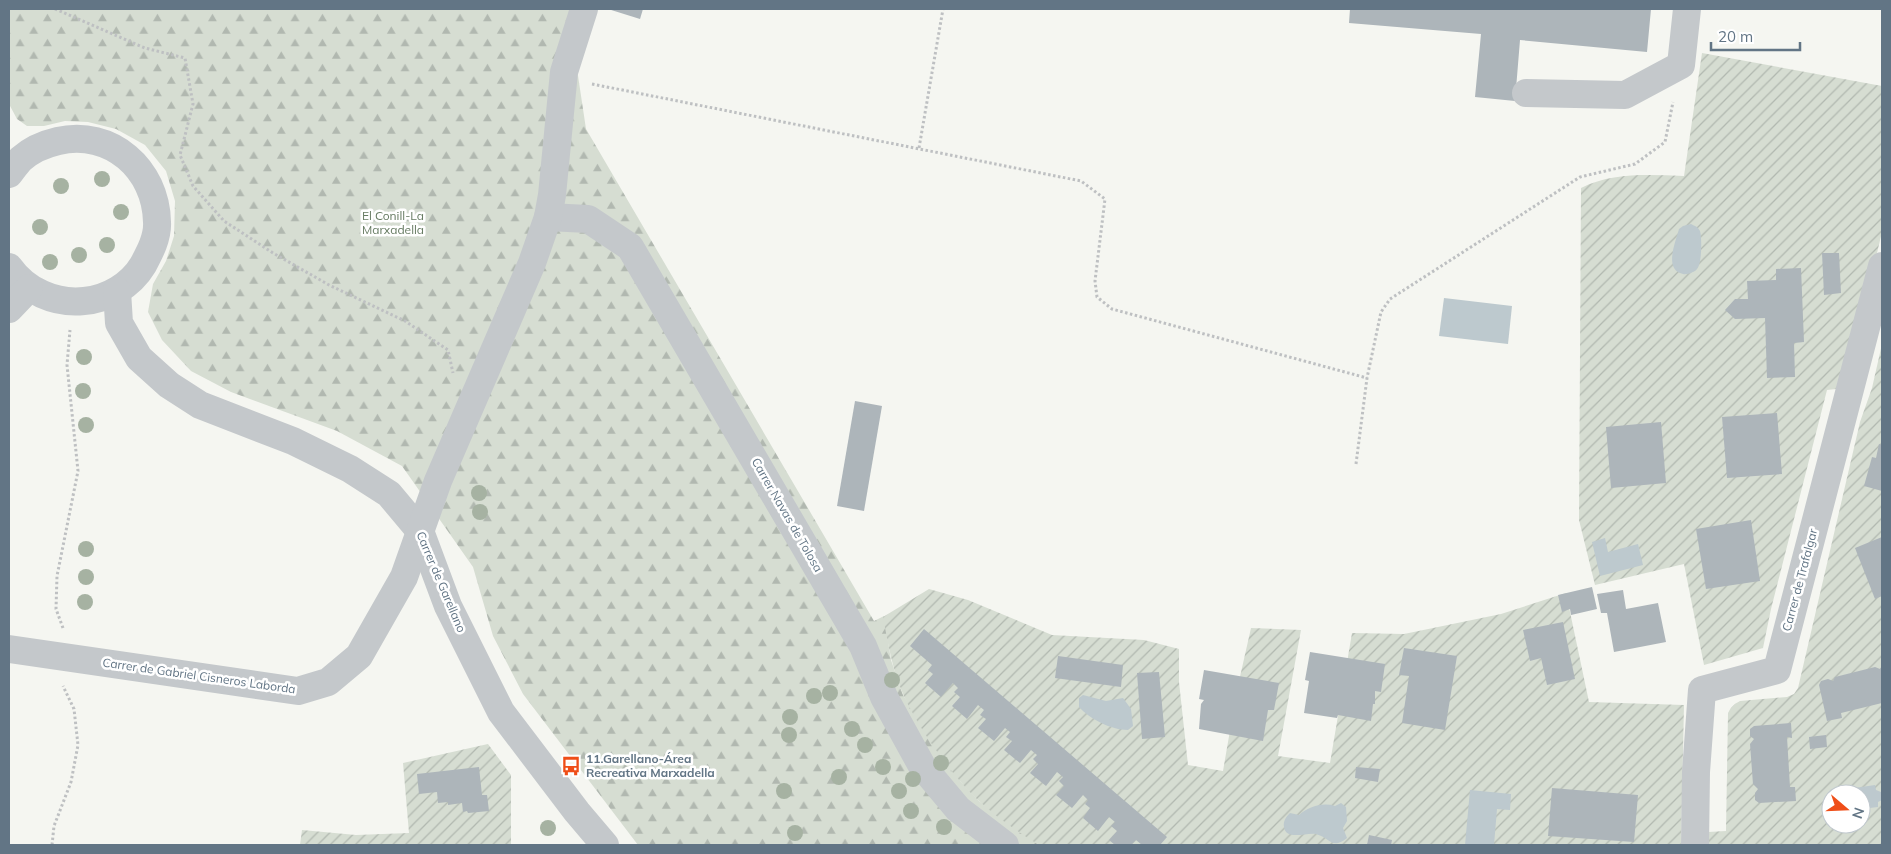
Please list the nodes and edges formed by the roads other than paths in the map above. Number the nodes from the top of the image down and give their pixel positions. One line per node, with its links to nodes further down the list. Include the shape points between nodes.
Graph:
1 (584, 9): 5 (street, Carrer de Gabriel Cisneros Laborda, via 564,72)
2 (1687, 9): 3 (street, via 1681,65 1625,95)
3 (1526, 93)
4 (13, 157): 9 (street, via 71,138 98,141 123,153 142,172 154,196 158,224 152,250 138,274)
5 (548, 217): 11 (street, Carrer de Gabriel Cisneros Laborda, via 532,263 438,481); 14 (street, Carrer Navas de Tolosa, via 588,219 630,247 863,646 884,697 922,766 958,809)
6 (1882, 266): 15 (street, Carrer de Trafalgar, via 1777,670 1702,690)
7 (9, 267): 8 (street)
8 (29, 288): 9 (street, via 50,298 72,302 95,300); 10 (street)
9 (117, 291): 11 (street, Carrer de Garellano, via 119,323 140,358 169,385 200,405 350,469 388,494)
10 (9, 309)
11 (420, 531): 12 (street, Carrer de Gabriel Cisneros Laborda, via 404,578 359,656 328,682 298,691); 13 (street, Carrer de Garellano, via 448,606 501,712)
12 (9, 649)
13 (605, 845)
14 (1005, 845)
15 (1695, 845)

